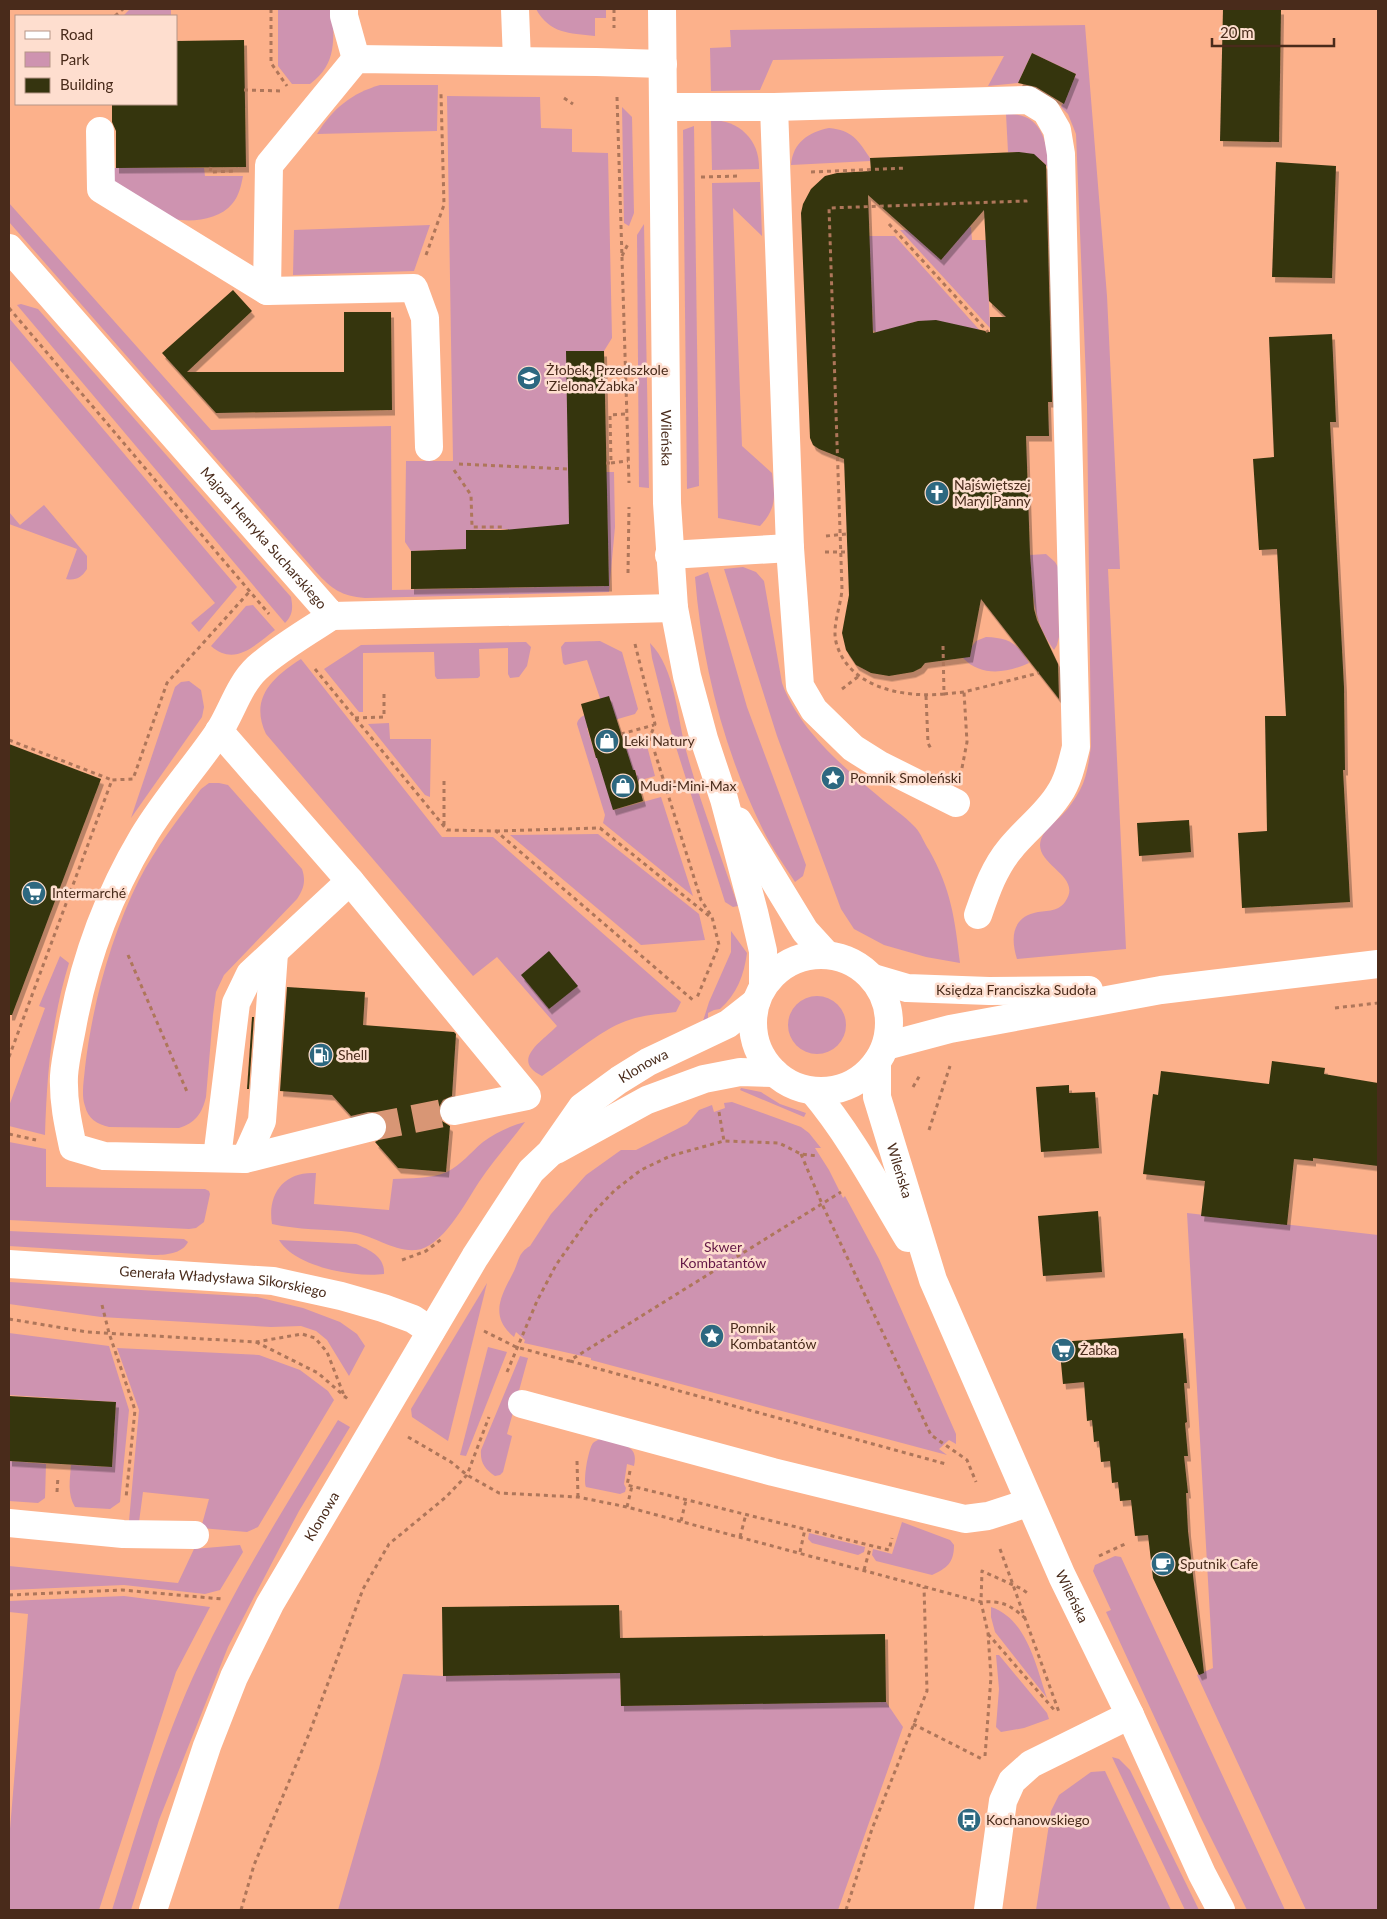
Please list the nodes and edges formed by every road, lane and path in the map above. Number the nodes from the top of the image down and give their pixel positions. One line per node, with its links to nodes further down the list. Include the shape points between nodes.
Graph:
1 (271, 9): 10 (path, via 271,63)
2 (344, 9): 6 (street)
3 (515, 9): 7 (street)
4 (614, 9): 8 (path)
5 (662, 9): 9 (street, Wileńska)
6 (356, 59): 7 (street); 21 (street, via 269,164)
7 (517, 61): 8 (street)
8 (615, 63): 9 (street); 24 (path)
9 (663, 64): 15 (street, Wileńska)
10 (290, 91)
11 (441, 92): 20 (path, via 444,205)
12 (558, 94): 13 (path)
13 (573, 104)
14 (774, 106): 15 (street); 34 (street); 46 (street, via 1028,100 1046,111 1057,130 1061,154)
15 (664, 107): 38 (street, Wileńska)
16 (100, 131): 21 (street, via 101,189)
17 (1026, 211): 32 (path, via 1026,202 829,208)
18 (889, 224): 23 (path)
19 (9, 248): 42 (street, Majora Henryka Sucharskiego)
20 (414, 288): 21 (street); 25 (street, via 425,318)
21 (267, 291)
22 (9, 308): 40 (path)
23 (988, 332)
24 (626, 414): 26 (path); 26 (path, via 610,415 608,463)
25 (429, 447)
26 (628, 462): 28 (path)
27 (568, 469): 30 (path, via 450,464 471,495 472,527 503,527)
28 (629, 486)
29 (629, 503): 39 (path)
30 (503, 530)
31 (847, 534): 32 (path)
32 (841, 535): 33 (path); 35 (path)
33 (818, 536)
34 (790, 548): 38 (street); 64 (street, via 800,686 814,710 860,752)
35 (842, 552): 36 (path); 37 (path); 50 (path, via 842,589 835,629 842,657 859,676 881,688)
36 (848, 552)
37 (818, 553)
38 (669, 555): 41 (street, Wileńska)
39 (628, 574)
40 (250, 591): 44 (path); 58 (path, via 167,683 133,779)
41 (674, 608): 42 (street, Majora Henryka Sucharskiego); 63 (street, Wileńska, via 687,676)
42 (332, 616): 44 (street)
43 (634, 638): 52 (path)
44 (293, 642): 51 (path); 53 (street, via 256,669 235,698)
45 (943, 646): 49 (path)
46 (1073, 657): 47 (path, via 1044,671); 70 (street, via 1076,747 1070,769 1060,794 1009,849 992,877)
47 (964, 692): 49 (path); 56 (path)
48 (384, 694): 51 (path, via 384,717)
49 (944, 694): 50 (path)
50 (926, 696): 57 (path)
51 (355, 718): 65 (path)
52 (655, 724): 54 (path); 61 (path, via 650,737)
53 (220, 731): 68 (street); 69 (street, via 143,837)
54 (621, 734)
55 (9, 740): 58 (path)
56 (967, 742)
57 (928, 743)
58 (112, 780): 67 (path)
59 (681, 780): 61 (path)
60 (444, 781): 65 (path)
61 (665, 785): 62 (path); 71 (path, via 700,900)
62 (641, 791)
63 (724, 799): 73 (street, Wileńska, via 805,931); 77 (street, Wileńska, via 763,951)
64 (956, 803)
65 (444, 826): 66 (path, via 448,830)
66 (496, 830): 71 (path, via 600,828); 71 (path, via 695,1002 720,946)
67 (78, 872): 69 (path); 79 (path)
68 (350, 881): 72 (street); 87 (street, via 527,1096)
69 (109, 906): 85 (path); 94 (street, via 84,974 68,1047 64,1076 66,1117 73,1148 104,1156)
70 (978, 915)
71 (712, 918)
72 (274, 953): 94 (street, via 250,974 236,1003); 95 (street, via 262,1121)
73 (826, 954): 75 (street, via 860,966); 77 (street, via 808,955 790,962 775,972)
74 (1378, 964): 76 (street, Księdza Franciszka Sudoła)
75 (873, 978): 76 (street, Księdza Franciszka Sudoła, via 907,988 950,990); 78 (street, via 883,993 888,1010 889,1028)
76 (1161, 990): 78 (street, Księdza Franciszka Sudoła, via 950,1029)
77 (760, 994): 82 (street, via 753,1021 755,1040); 91 (street, Klonowa, via 728,1024 648,1062 611,1085 582,1107)
78 (882, 1054): 83 (street, via 865,1075 849,1085); 102 (street, Wileńska, via 877,1097)
79 (9, 1057)
80 (950, 1065): 89 (path)
81 (925, 1068): 84 (path)
82 (775, 1073): 83 (street, via 793,1085); 91 (street, Klonowa, via 740,1072 704,1080 648,1100)
83 (813, 1091): 102 (street, Wileńska, via 856,1148)
84 (911, 1091)
85 (191, 1099)
86 (718, 1105): 90 (path)
87 (454, 1111)
88 (372, 1127): 95 (street)
89 (930, 1130)
90 (724, 1141): 92 (path, via 779,1143); 108 (path, via 670,1156 641,1170 615,1190 592,1214 556,1265)
91 (550, 1153): 104 (street, Klonowa, via 521,1186)
92 (801, 1154): 93 (path); 97 (path)
93 (826, 1156)
94 (218, 1158): 95 (street)
95 (245, 1159)
96 (844, 1190): 97 (path)
97 (822, 1204): 109 (path); 125 (path, via 931,1435 967,1460)
98 (446, 1236): 99 (path, via 426,1251)
99 (402, 1260)
100 (9, 1264): 101 (street, Generała Władysława Sikorskiego)
101 (93, 1269): 104 (street, Generała Władysława Sikorskiego, via 273,1281 383,1308 413,1319); 106 (path)
102 (932, 1280): 121 (street, Wileńska)
103 (9, 1319): 106 (path)
104 (431, 1331): 147 (street, Klonowa, via 270,1604 234,1677 207,1746)
105 (484, 1331): 108 (path)
106 (109, 1333): 107 (path); 129 (path, via 135,1410)
107 (256, 1342): 107 (path, via 302,1334 315,1338 327,1352 346,1398 318,1373)
108 (516, 1347): 109 (path); 110 (path)
109 (569, 1361): 115 (path)
110 (506, 1375)
111 (522, 1404): 122 (street)
112 (492, 1411): 117 (path)
113 (399, 1432): 117 (path)
114 (577, 1461): 119 (path)
115 (946, 1464)
116 (630, 1468): 118 (path, via 627,1485)
117 (467, 1475): 119 (path, via 499,1493); 148 (path, via 446,1497 389,1544 363,1589 309,1734 254,1865)
118 (632, 1486): 120 (path); 123 (path)
119 (578, 1497): 123 (path)
120 (686, 1500): 124 (path); 126 (path)
121 (1028, 1502): 125 (street); 145 (street, Wileńska)
122 (903, 1504): 125 (street, via 964,1519); 133 (path, via 889,1550)
123 (627, 1507): 126 (path)
124 (746, 1514): 128 (path); 131 (path)
125 (988, 1516): 137 (path)
126 (681, 1521): 131 (path)
127 (9, 1523): 129 (street)
128 (806, 1529): 133 (path); 134 (path)
129 (123, 1534): 130 (street)
130 (195, 1535)
131 (740, 1537): 134 (path)
132 (1125, 1544): 135 (path)
133 (871, 1545): 136 (path)
134 (800, 1552): 136 (path)
135 (1099, 1556)
136 (864, 1570): 138 (path)
137 (1012, 1585): 141 (path); 142 (path, via 982,1571); 143 (path)
138 (924, 1587): 142 (path); 146 (path, via 927,1691)
139 (9, 1595): 140 (path, via 122,1590)
140 (222, 1599)
141 (1037, 1600)
142 (981, 1602): 143 (path, via 999,1601); 144 (path)
143 (1025, 1618): 144 (path, via 1062,1719)
144 (988, 1633): 146 (path, via 991,1677 985,1761)
145 (1130, 1715): 150 (street, via 1030,1764 1012,1781 1003,1801); 151 (street, Wileńska)
146 (913, 1724): 149 (path, via 872,1829)
147 (153, 1910)
148 (241, 1910)
149 (846, 1910)
150 (988, 1910)
151 (1221, 1910)

